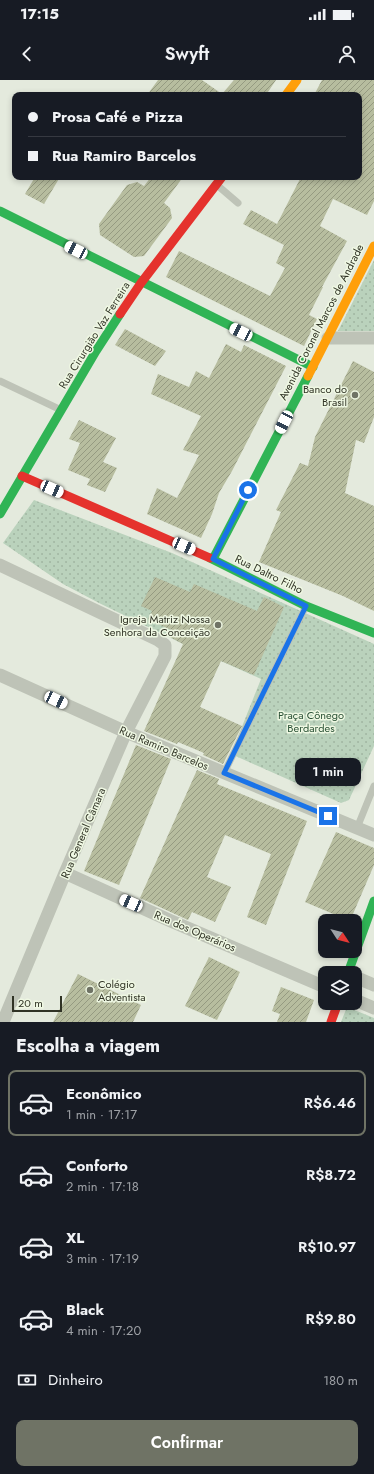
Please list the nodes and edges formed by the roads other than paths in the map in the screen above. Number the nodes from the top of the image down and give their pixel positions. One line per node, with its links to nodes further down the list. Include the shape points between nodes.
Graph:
1 (297, 80): 2 (street)
2 (288, 92)
3 (220, 180): 4 (street, Rua Cirurgião Vaz Ferreira)
4 (216, 185): 5 (lane); 8 (street, Rua Cirurgião Vaz Ferreira)
5 (238, 203)
6 (0, 212): 8 (street)
7 (374, 246): 9 (street, Avenida Coronel Marcos de Andrade)
8 (141, 283): 11 (street); 13 (street, Rua Cirurgião Vaz Ferreira)
9 (328, 338): 10 (street); 11 (street, Avenida Coronel Marcos de Andrade)
10 (374, 338)
11 (313, 367): 16 (street, Avenida Coronel Marcos de Andrade)
12 (0, 380): 13 (lane)
13 (61, 410): 14 (street, Rua Cirurgião Vaz Ferreira)
14 (22, 476): 15 (street, Rua Cirurgião Vaz Ferreira); 16 (street, Rua Daltro Filho)
15 (0, 514)
16 (213, 559): 18 (street, Rua Daltro Filho)
17 (0, 565): 21 (street, Rua General Câmara, via 165,645 165,656)
18 (306, 606): 19 (street, Rua Daltro Filho); 22 (lane)
19 (374, 633)
20 (0, 675): 21 (street, Rua Ramiro Barcelos)
21 (126, 732): 22 (street, Rua Ramiro Barcelos); 26 (street, Rua General Câmara)
22 (224, 773): 24 (street, Rua Ramiro Barcelos)
23 (374, 786): 24 (lane)
24 (357, 828): 25 (street, Rua Ramiro Barcelos)
25 (374, 835)
26 (65, 873): 30 (street, Rua dos Operários); 35 (street, Rua General Câmara)
27 (374, 901): 28 (street)
28 (351, 966)
29 (362, 981): 31 (street)
30 (318, 984)
31 (374, 985)
32 (362, 1003): 33 (street)
33 (374, 1008)
34 (335, 1010): 36 (street)
35 (3, 1022)
36 (330, 1022)

